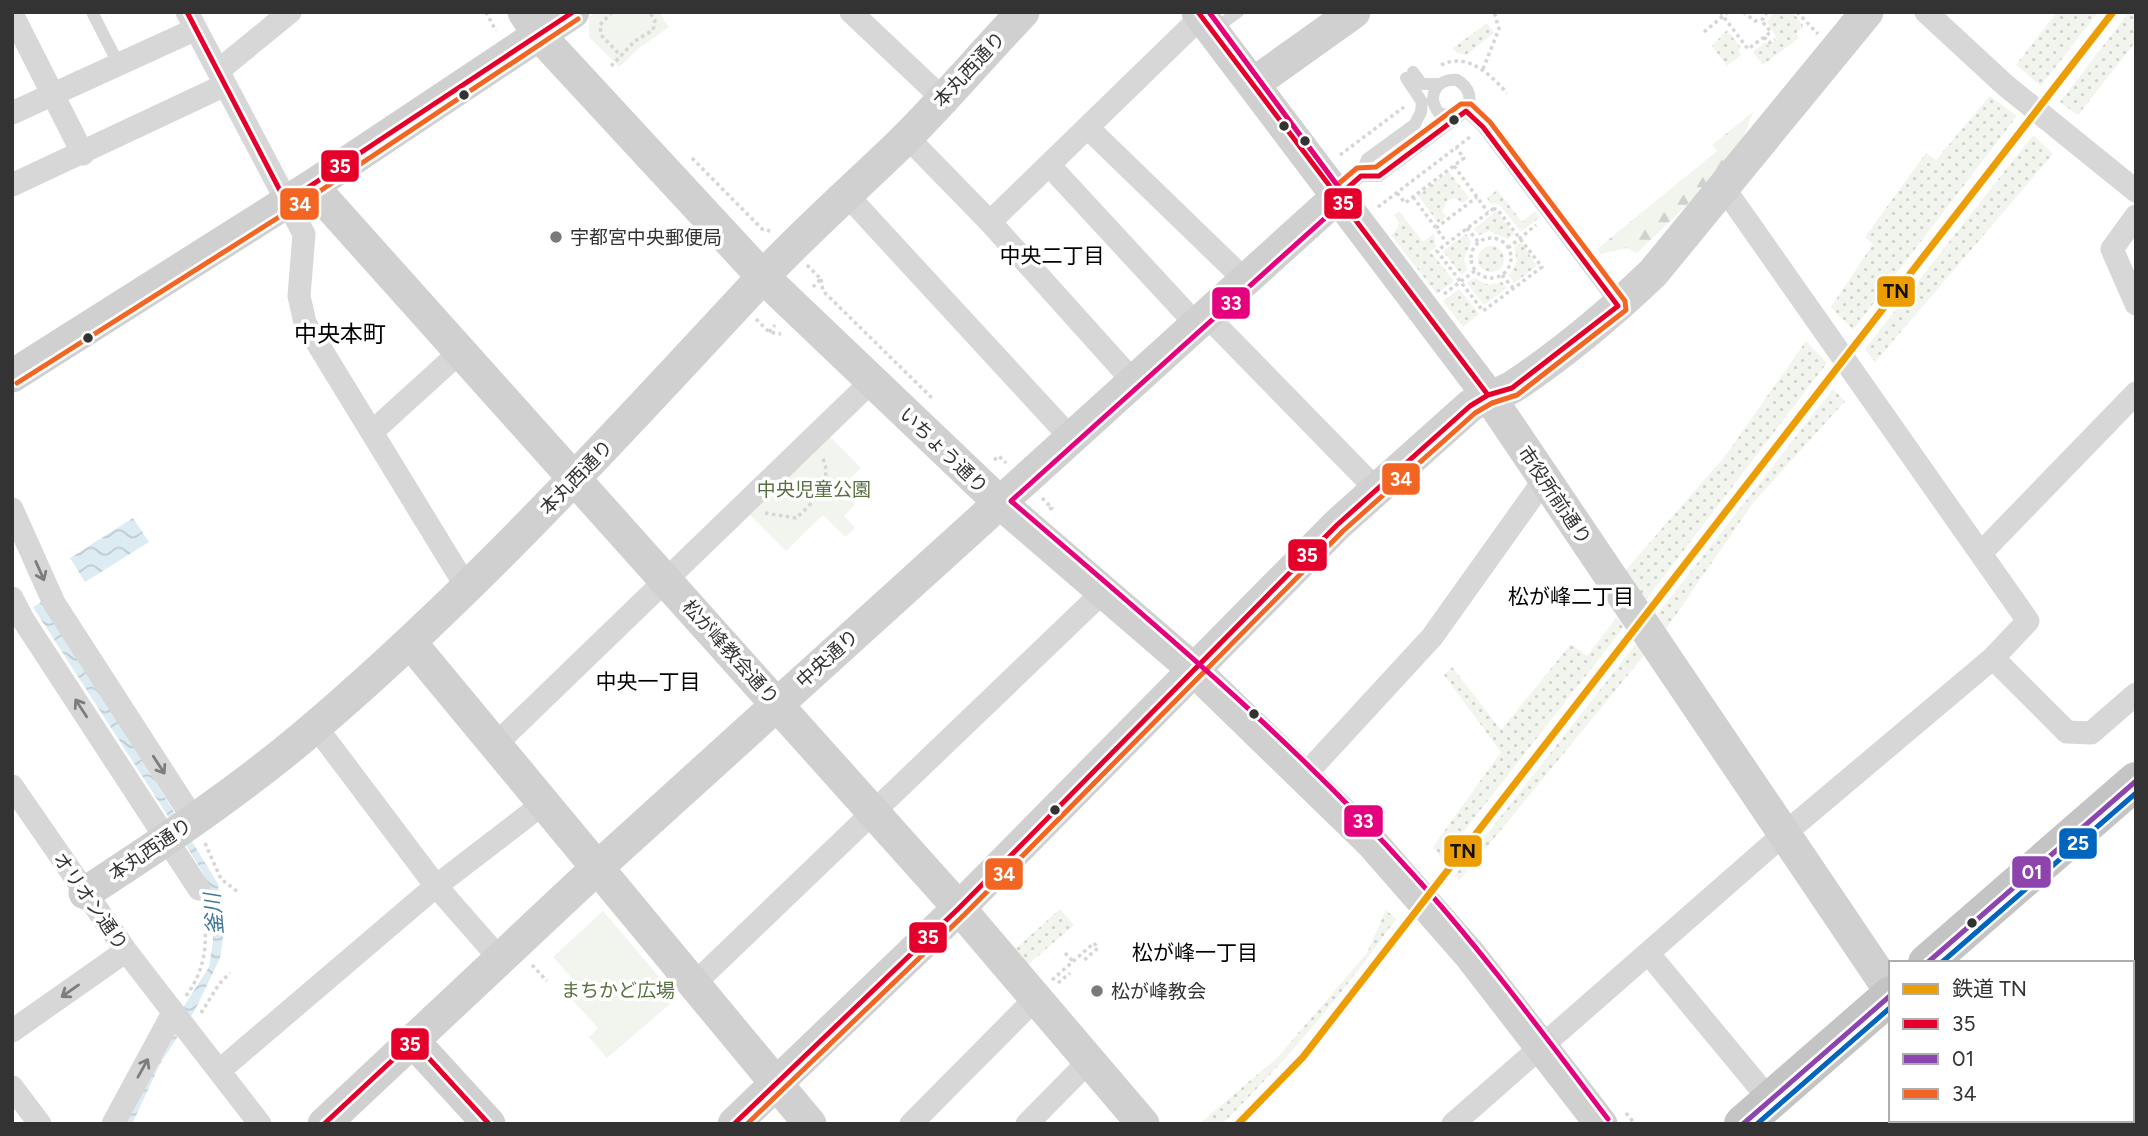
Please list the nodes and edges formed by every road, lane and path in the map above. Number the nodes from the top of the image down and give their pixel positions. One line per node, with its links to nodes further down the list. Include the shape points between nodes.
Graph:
1 (92, 12): 29 (lane)
2 (290, 12): 33 (street)
3 (486, 12): 24 (path)
4 (573, 12): 22 (street)
5 (612, 12): 28 (path, via 600,25 601,36)
6 (649, 12): 28 (path, via 653,30)
7 (850, 12): 37 (street)
8 (1023, 12): 37 (street, 本丸西通り)
9 (1354, 12): 34 (street)
10 (1494, 12): 31 (path, via 1499,29)
11 (1728, 12): 18 (path)
12 (1743, 12): 20 (path, via 1752,21)
13 (1767, 12): 20 (path)
14 (1797, 12): 27 (path)
15 (1867, 12): 52 (street)
16 (1926, 12): 53 (street, via 2005,85)
17 (12, 14): 36 (street)
18 (1721, 14): 23 (path); 25 (path, via 1748,49)
19 (1213, 18): 34 (street, 市役所前通り); 43 (street)
20 (1761, 20): 25 (path, via 1771,33)
21 (192, 21): 29 (street); 33 (street)
22 (532, 23): 55 (street); 73 (street, いちょう通り)
23 (1704, 32)
24 (498, 35)
25 (1764, 37): 26 (path, via 1769,43)
26 (1775, 39)
27 (1823, 39)
28 (621, 57): 30 (path)
29 (119, 65): 36 (street)
30 (611, 66)
31 (1483, 69)
32 (1409, 77): 35 (lane); 41 (lane, via 1422,102); 47 (path, via 1398,90 1405,102 1403,109)
33 (222, 78): 46 (street); 55 (street)
34 (1252, 84): 59 (street, 市役所前通り)
35 (1438, 85): 38 (lane, via 1432,96); 40 (lane, via 1450,80 1462,83 1470,100)
36 (53, 95): 39 (street); 46 (street)
37 (942, 98): 44 (street, 本丸西通り)
38 (1435, 109): 40 (lane, via 1444,117); 41 (lane)
39 (12, 113)
40 (1461, 114): 42 (lane); 50 (lane, via 1379,176)
41 (1415, 124): 50 (lane, via 1367,159)
42 (1483, 127): 45 (path); 80 (lane)
43 (1088, 128): 48 (street); 75 (street)
44 (906, 137): 56 (street, 本丸西通り); 64 (street)
45 (1456, 148): 49 (path, via 1464,158); 54 (path)
46 (83, 154): 51 (street)
47 (1333, 161)
48 (1049, 165): 64 (street); 81 (street)
49 (1454, 166): 57 (path); 58 (path)
50 (1362, 176): 59 (lane)
51 (12, 185)
52 (1724, 188): 80 (street, via 1653,273); 100 (street)
53 (2136, 191)
54 (1397, 193): 57 (path, via 1405,203); 61 (path)
55 (299, 194): 82 (street, 松が峰教会通り); 83 (street); 89 (street, via 304,234 299,296 305,323)
56 (847, 195): 73 (street, 本丸西通り); 90 (street)
57 (1413, 197): 65 (path)
58 (1477, 197): 60 (path); 65 (path)
59 (1336, 198): 75 (street, 中央通り); 87 (street, 市役所前通り)
60 (1488, 212): 66 (path); 67 (path, via 1497,209)
61 (1369, 214)
62 (2136, 216): 79 (street, via 2112,249)
63 (1542, 220): 67 (path)
64 (990, 222): 84 (street)
65 (1436, 228): 68 (path)
66 (1467, 228): 68 (path); 69 (path)
67 (1520, 237): 70 (path); 77 (path, via 1542,267)
68 (1447, 243): 76 (path, via 1437,251)
69 (1479, 243): 70 (path, via 1494,239); 71 (path, via 1471,257)
70 (1508, 248): 72 (path, via 1510,264)
71 (1476, 270): 72 (path, via 1490,278); 76 (path)
72 (1502, 275): 77 (path)
73 (763, 277): 85 (street, いちょう通り); 94 (street, 本丸西通り)
74 (821, 279): 88 (path, via 823,291)
75 (1245, 280): 81 (street, 中央通り)
76 (1461, 281): 77 (path, via 1483,311); 78 (path)
77 (1513, 288)
78 (1439, 298)
79 (2136, 304)
80 (1618, 306): 87 (street, via 1512,388)
81 (1201, 319): 84 (street, 中央通り); 96 (street)
82 (460, 352): 89 (street); 94 (street, 松が峰教会通り)
83 (12, 376)
84 (1133, 381): 90 (street, 中央通り)
85 (872, 382): 91 (street); 97 (street, いちょう通り)
86 (2136, 393): 100 (street)
87 (1488, 395): 95 (street, 市役所前通り); 96 (street)
88 (938, 404)
89 (372, 432): 102 (street)
90 (1070, 437): 97 (street, 中央通り)
91 (810, 441): 98 (street); 98 (path, via 826,464 820,496 796,518 769,515)
92 (985, 452): 93 (path)
93 (999, 456)
94 (574, 480): 101 (street, 松が峰教会通り); 102 (street, 本丸西通り)
95 (1545, 480): 113 (street, via 1432,637); 119 (street, 市役所前通り)
96 (1376, 489): 108 (street)
97 (998, 501): 103 (street, いちょう通り); 110 (street, 中央通り)
98 (747, 502): 101 (street)
99 (12, 509): 105 (street, one-way to 105)
100 (1981, 553): 107 (street, via 2028,621)
101 (666, 580): 110 (street, 松が峰教会通り); 112 (street)
102 (467, 588): 106 (street, 本丸西通り)
103 (1102, 592): 108 (street, いちょう通り); 117 (street)
104 (12, 598): 105 (street)
105 (34, 614): 118 (street, one-way to 118); 118 (street, one-way to 105)
106 (410, 642): 111 (street, 本丸西通り); 112 (street)
107 (1993, 658): 109 (street, via 2067,732 2091,733); 119 (street)
108 (1193, 669): 113 (street, いちょう通り); 125 (street)
109 (2136, 694)
110 (778, 703): 117 (street, 松が峰教会通り); 120 (street, 中央通り)
111 (316, 727): 118 (street, 本丸西通り); 121 (street)
112 (495, 745): 116 (street)
113 (1303, 777): 145 (street, いちょう通り, via 1424,900)
114 (2136, 780): 131 (highway)
115 (12, 786): 124 (street, オリオン通り)
116 (544, 803): 120 (street); 121 (street)
117 (875, 814): 125 (street, 松が峰教会通り); 137 (street)
118 (187, 831): 122 (street); 123 (path); 124 (street, 本丸西通り)
119 (1784, 834): 128 (street); 138 (street, 市役所前通り)
120 (598, 867): 129 (street, 中央通り); 137 (street)
121 (436, 886): 129 (street); 147 (street)
122 (199, 888): 141 (path, via 207,948 204,967)
123 (237, 892)
124 (85, 893): 126 (street, オリオン通り)
125 (959, 908): 140 (street, 松が峰教会通り); 148 (street)
126 (126, 951): 141 (street, オリオン通り); 142 (street, one-way to 142)
127 (1065, 953): 130 (path)
128 (1648, 953): 145 (street); 150 (street)
129 (500, 959): 144 (street, 中央通り)
130 (1073, 961): 132 (path, via 1094,943 1098,948); 135 (path)
131 (1929, 961)
132 (1082, 962)
133 (532, 965): 136 (path)
134 (230, 973): 143 (path)
135 (1059, 974)
136 (547, 981)
137 (695, 983): 148 (street)
138 (1889, 990)
139 (1889, 995): 150 (highway)
140 (1035, 999): 146 (street, 松が峰教会通り); 159 (street)
141 (173, 1013): 143 (street, オリオン通り); 153 (street, one-way to 141)
142 (12, 1031)
143 (190, 1035): 147 (street)
144 (414, 1041): 155 (street, 中央通り); 156 (street)
145 (1542, 1047): 161 (street); 162 (street, いちょう通り)
146 (1089, 1061): 151 (street, 松が峰教会通り); 160 (street)
147 (219, 1072): 154 (street)
148 (777, 1083): 157 (street); 158 (street)
149 (12, 1087): 152 (street)
150 (1756, 1112)
151 (1138, 1122)
152 (40, 1124)
153 (113, 1124)
154 (260, 1124)
155 (324, 1124)
156 (489, 1124)
157 (733, 1124)
158 (810, 1124)
159 (911, 1124)
160 (1027, 1124)
161 (1453, 1124)
162 (1601, 1124)

